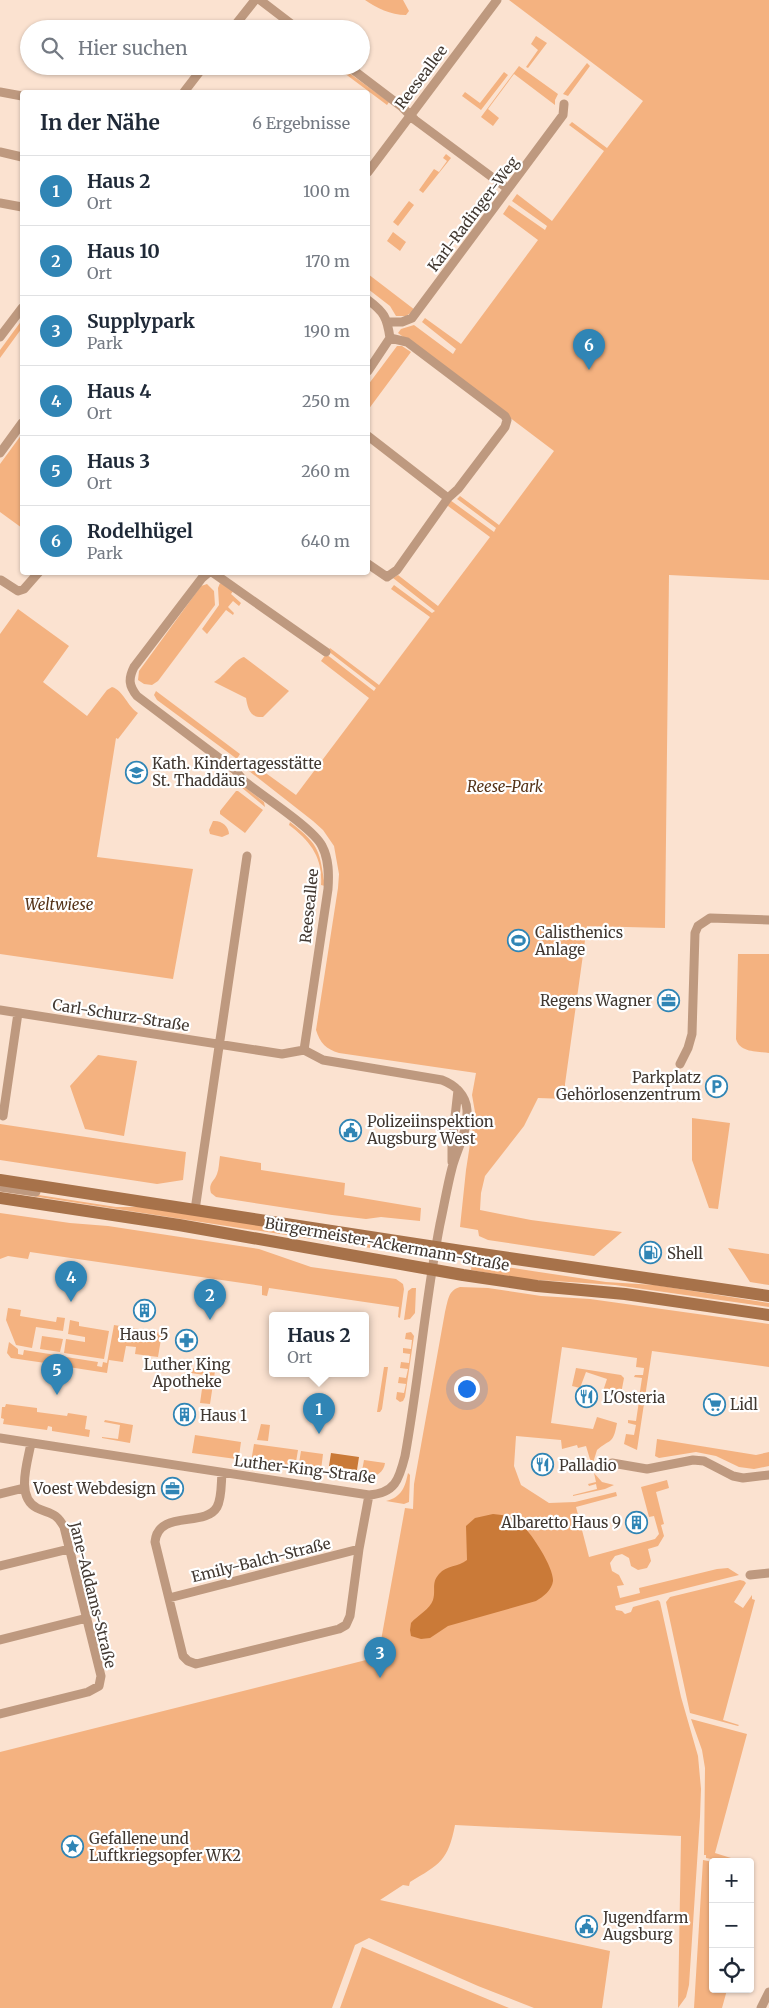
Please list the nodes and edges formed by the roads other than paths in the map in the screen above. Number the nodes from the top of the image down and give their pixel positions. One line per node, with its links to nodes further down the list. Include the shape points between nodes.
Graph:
1 (255, 0): 4 (street)
2 (260, 0): 5 (street)
3 (496, 0): 12 (street, Reeseallee)
4 (239, 20)
5 (286, 20)
6 (197, 75): 8 (street)
7 (360, 75): 12 (street)
8 (186, 90)
9 (0, 92): 10 (street)
10 (20, 96)
11 (564, 104): 16 (street, Karl-Radinger-Weg, via 565,112)
12 (410, 114): 15 (street, Reeseallee); 16 (street)
13 (0, 152): 14 (street)
14 (20, 157)
15 (370, 169)
16 (508, 189): 21 (street, Karl-Radinger-Weg, via 412,318)
17 (0, 203): 18 (street)
18 (20, 207)
19 (370, 301): 21 (street)
20 (20, 310): 22 (street)
21 (388, 322): 23 (street)
22 (2, 332)
23 (390, 338): 24 (street); 28 (street, via 407,342 507,420 500,435 458,490)
24 (370, 367)
25 (20, 426): 27 (street)
26 (370, 438): 28 (street)
27 (0, 453)
28 (448, 498): 29 (street, via 397,570 387,577)
29 (370, 565)
30 (36, 575): 33 (street, via 18,591)
31 (206, 575): 40 (street, Reeseallee, via 134,668 130,686 137,696 235,770 322,846 328,867 328,889)
32 (215, 575): 34 (street)
33 (1, 580)
34 (326, 652)
35 (247, 856): 39 (street)
36 (769, 920): 41 (street, via 710,918 698,926 695,933 692,1034)
37 (0, 1010): 38 (street, Carl-Schurz-Straße)
38 (18, 1013): 39 (street, Carl-Schurz-Straße); 42 (street)
39 (219, 1044): 40 (street, Carl-Schurz-Straße, via 282,1054); 47 (street)
40 (304, 1050): 48 (street, via 323,1060 442,1080 458,1090 452,1167)
41 (680, 1064)
42 (2, 1116)
43 (0, 1180): 45 (main road, Bürgermeister-Ackermann-Straße)
44 (0, 1187): 45 (street, via 46,1193)
45 (55, 1188): 47 (main road, Bürgermeister-Ackermann-Straße)
46 (0, 1198): 49 (main road, Bürgermeister-Ackermann-Straße, via 188,1226)
47 (195, 1210): 48 (main road, Bürgermeister-Ackermann-Straße)
48 (436, 1247): 49 (street, Luther-King-Straße); 50 (main road, Bürgermeister-Ackermann-Straße)
49 (432, 1270): 51 (main road, Bürgermeister-Ackermann-Straße); 59 (street, Luther-King-Straße, via 401,1473 390,1489)
50 (769, 1296)
51 (769, 1315)
52 (0, 1438): 53 (street, Luther-King-Straße)
53 (31, 1443): 55 (street, Luther-King-Straße); 57 (street)
54 (612, 1463): 56 (street, via 647,1469 698,1460 733,1476)
55 (222, 1472): 59 (street, Luther-King-Straße); 65 (street, via 216,1509 161,1526 156,1533 155,1542)
56 (769, 1475)
57 (24, 1488): 58 (street); 60 (street, Jane-Addams-Straße, via 31,1504 59,1517)
58 (0, 1494)
59 (369, 1495): 61 (street)
60 (70, 1549): 62 (street); 66 (street, Jane-Addams-Straße)
61 (359, 1549): 65 (street, Emily-Balch-Straße); 65 (street, via 350,1616 339,1630 196,1664 183,1656)
62 (0, 1566)
63 (769, 1572): 64 (street)
64 (750, 1575)
65 (169, 1598)
66 (87, 1618): 67 (street); 68 (street, Jane-Addams-Straße, via 101,1676 99,1686 88,1692)
67 (0, 1640)
68 (0, 1714)
69 (769, 1992): 70 (street)
70 (761, 2008)

